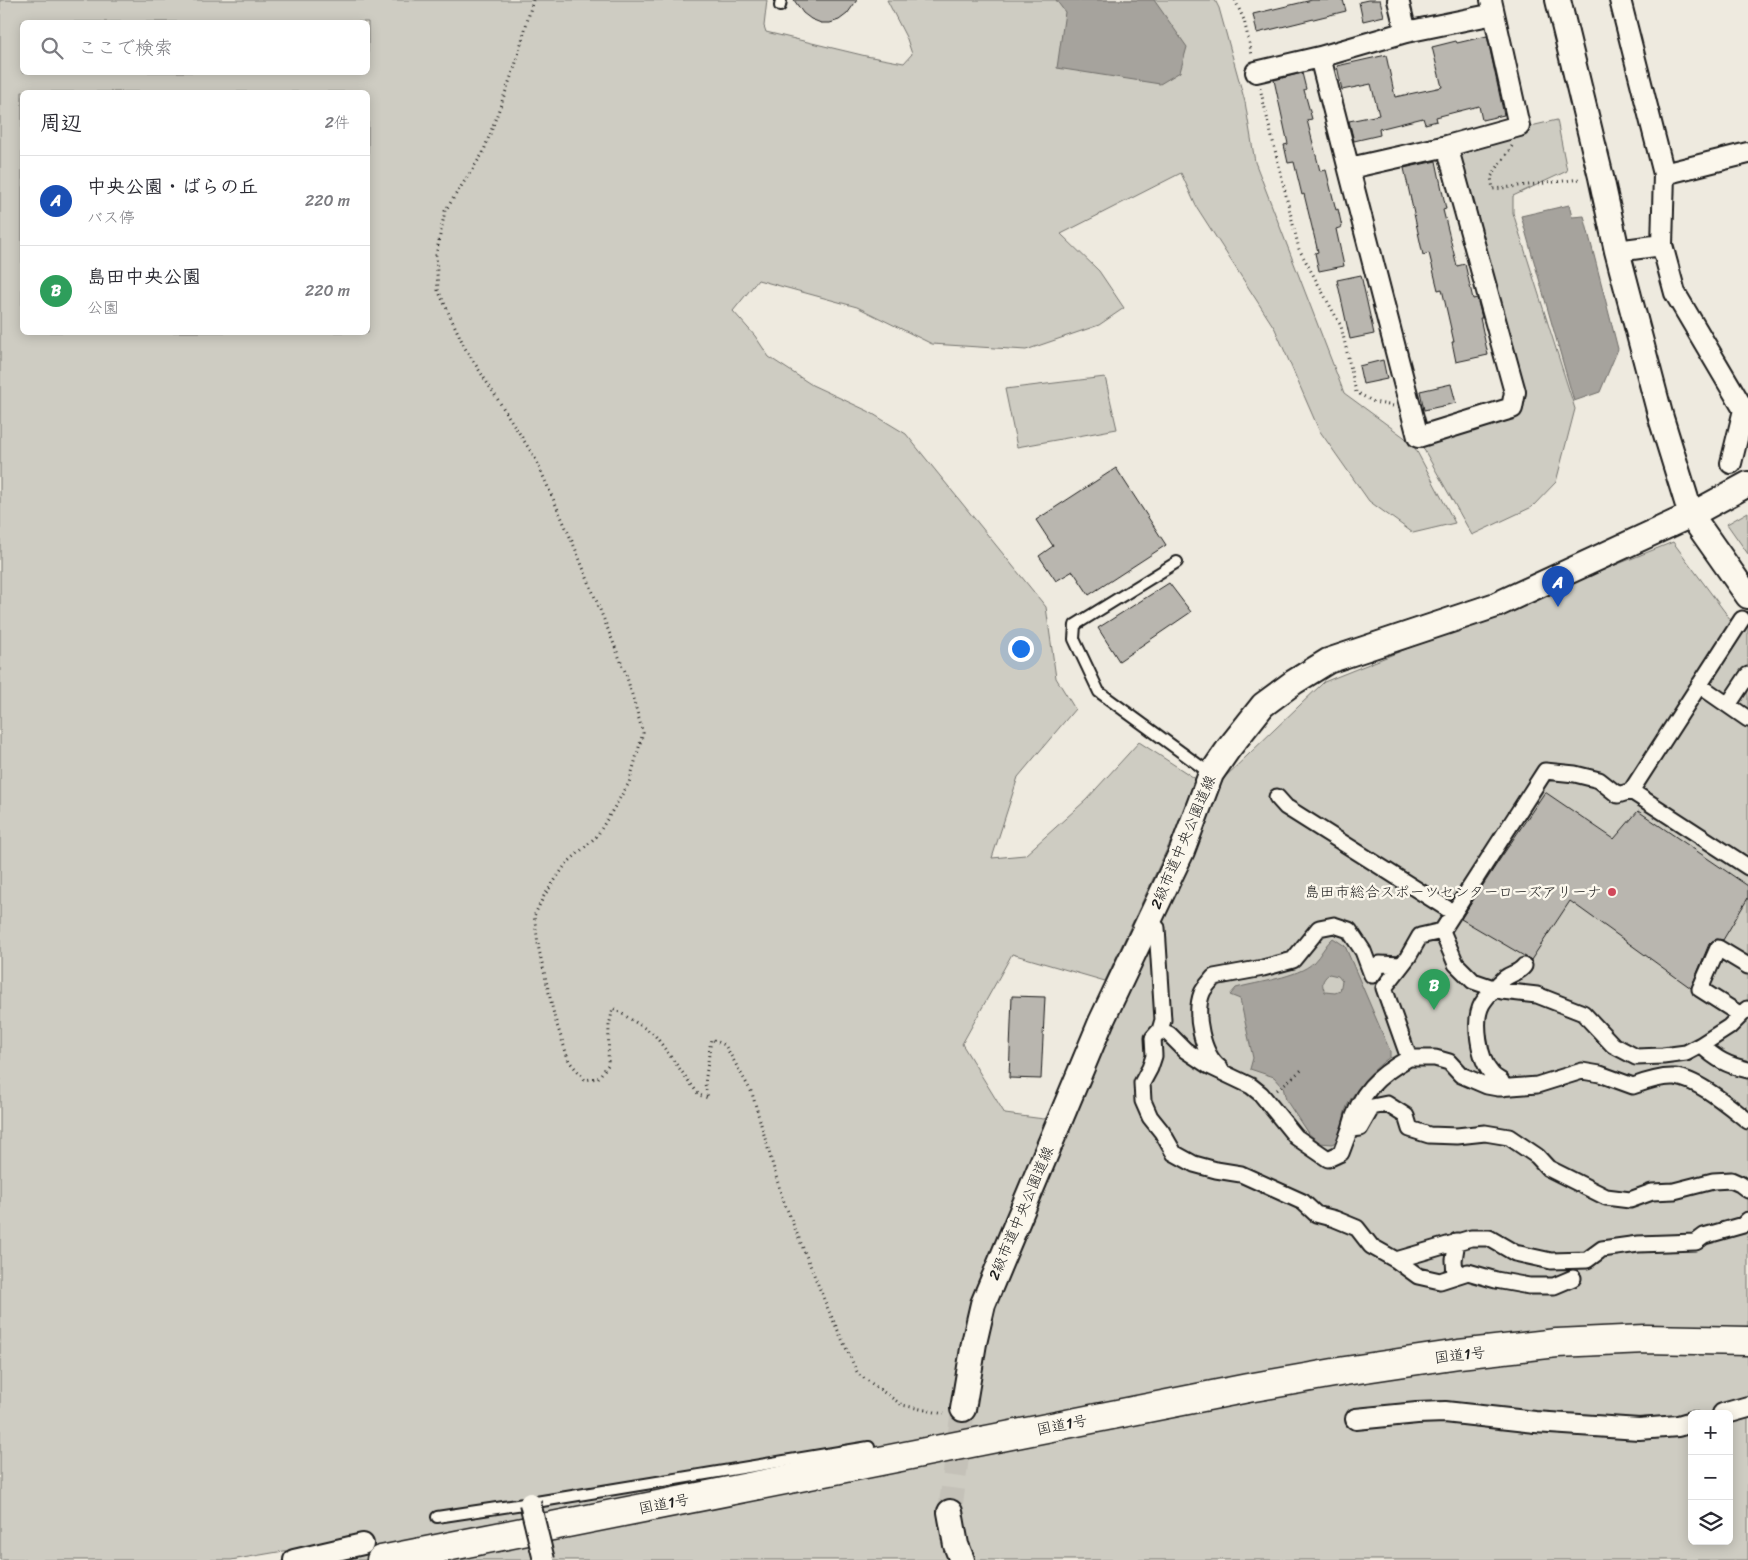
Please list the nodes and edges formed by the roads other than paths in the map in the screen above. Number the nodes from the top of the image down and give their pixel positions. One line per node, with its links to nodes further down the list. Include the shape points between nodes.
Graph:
1 (1398, 0): 5 (street)
2 (1558, 0): 13 (street)
3 (1620, 0): 11 (street)
4 (1493, 7): 5 (street); 8 (street, via 1519,126)
5 (1406, 32): 6 (street)
6 (1320, 57): 7 (street); 10 (street)
7 (1256, 72)
8 (1447, 146): 10 (street); 10 (street, via 1515,392 1512,408 1418,437)
9 (1748, 153): 11 (street)
10 (1350, 168)
11 (1664, 174): 12 (street)
12 (1662, 245): 13 (street); 14 (street, via 1675,294 1744,410)
13 (1617, 251): 16 (street, via 1661,418)
14 (1731, 463)
15 (1748, 484): 16 (street, 2級市道中央公園道線)
16 (1691, 515): 18 (street); 24 (street, 2級市道中央公園道線, via 1496,605 1328,661 1263,705)
17 (1177, 562): 24 (lane, via 1075,625 1074,639 1099,692)
18 (1748, 596)
19 (1742, 619): 21 (street)
20 (1748, 675): 22 (street)
21 (1699, 685): 22 (street); 25 (street)
22 (1728, 705): 23 (street)
23 (1748, 719)
24 (1210, 774): 55 (street, 2級市道中央公園道線, via 1182,850 1101,1022 983,1304)
25 (1631, 791): 27 (street); 28 (street, via 1618,795 1599,780 1545,771)
26 (1277, 797): 28 (street, via 1286,807)
27 (1748, 867)
28 (1454, 913): 30 (street)
29 (1157, 928): 38 (street, via 1163,1020)
30 (1442, 931): 31 (street, via 1420,936); 36 (street, via 1456,964 1473,981)
31 (1402, 964): 34 (street, via 1380,964); 35 (street)
32 (1524, 966): 36 (street)
33 (1748, 966): 37 (street, via 1718,948 1700,989)
34 (1372, 975): 35 (street); 42 (street, via 1363,951 1349,930 1334,925 1320,928 1293,960 1214,977 1202,992 1198,1016 1205,1044 1215,1065)
35 (1384, 988): 40 (street)
36 (1495, 989): 39 (street, via 1537,995 1583,1013 1613,1045 1636,1056 1663,1056 1686,1052); 43 (street, via 1481,1005 1477,1022 1483,1058 1491,1074 1501,1081)
37 (1745, 1011): 39 (street, via 1729,1027)
38 (1160, 1030): 42 (street, via 1209,1066); 49 (street, via 1154,1038 1154,1056 1142,1083 1143,1101 1174,1153 1194,1164 1241,1174 1302,1202 1316,1214 1357,1228 1370,1246)
39 (1701, 1045): 41 (street, via 1728,1065)
40 (1409, 1058): 43 (street, via 1435,1058 1449,1062 1461,1075 1487,1086); 45 (street, via 1387,1070 1372,1085 1354,1115)
41 (1748, 1070)
42 (1229, 1075): 45 (street, via 1251,1086 1296,1137 1328,1159 1341,1153)
43 (1502, 1088): 44 (street, via 1537,1085 1582,1071 1633,1086 1648,1080 1675,1077 1698,1084)
44 (1748, 1121)
45 (1350, 1130): 46 (street, via 1360,1128 1372,1107 1387,1104 1406,1116 1410,1129 1429,1135 1484,1133 1509,1137 1548,1168 1606,1197 1630,1200 1652,1192 1732,1180)
46 (1748, 1190)
47 (1748, 1220): 48 (street, via 1743,1225 1704,1236 1696,1242 1602,1249 1587,1260 1551,1261 1515,1253 1489,1238)
48 (1457, 1241): 49 (street); 50 (street)
49 (1396, 1260): 50 (street, via 1418,1276 1440,1281)
50 (1456, 1276): 51 (street, via 1468,1272 1529,1286 1554,1286)
51 (1573, 1278)
52 (1748, 1341): 62 (highway, 国道1号, via 1645,1339 1557,1344 1345,1371)
53 (1748, 1407): 54 (street)
54 (1733, 1411)
55 (958, 1412)
56 (1356, 1419): 57 (street, via 1445,1412 1639,1429)
57 (1688, 1423)
58 (869, 1447): 59 (lane)
59 (530, 1503): 61 (lane); 64 (street, bridge)
60 (950, 1512): 65 (street)
61 (437, 1517)
62 (372, 1552): 63 (street)
63 (294, 1560)
64 (544, 1560)
65 (962, 1560)

